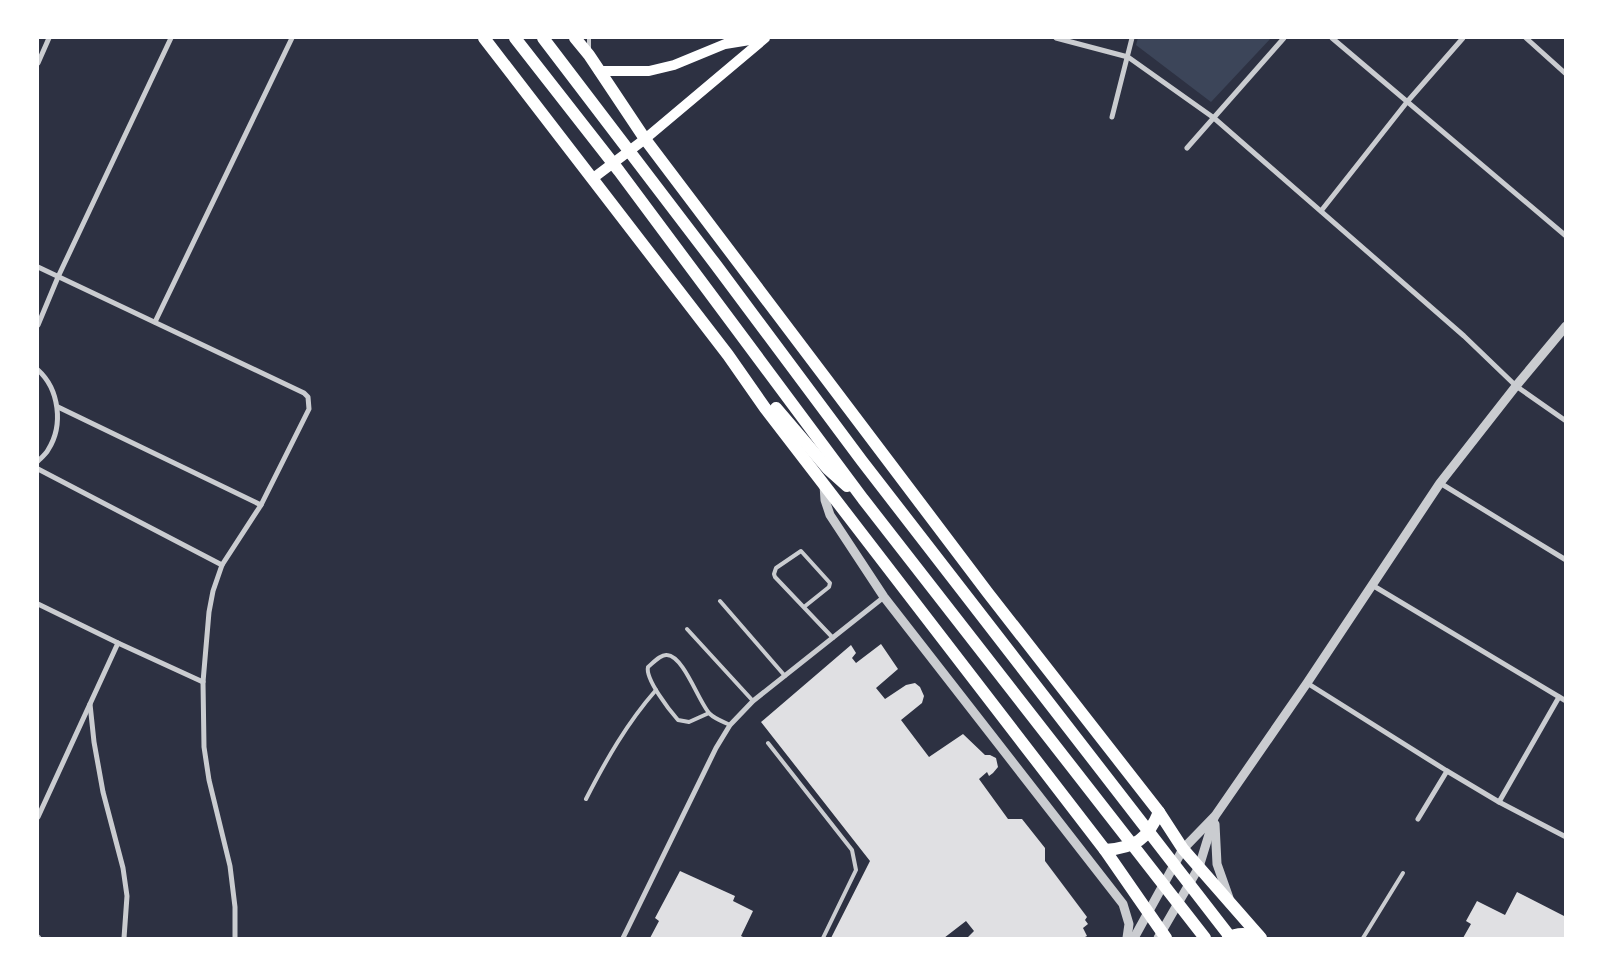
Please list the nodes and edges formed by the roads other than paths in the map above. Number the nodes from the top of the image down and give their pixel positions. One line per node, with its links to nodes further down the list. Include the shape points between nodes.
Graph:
1 (49, 38): 19 (street)
2 (171, 38): 31 (street)
3 (292, 38): 32 (street)
4 (484, 38): 27 (highway)
5 (515, 38): 44 (highway)
6 (543, 38): 48 (highway)
7 (575, 38): 17 (highway)
8 (589, 38): 17 (lane)
9 (762, 38): 20 (main road, via 724,44 674,66 649,71)
10 (766, 38): 25 (main road)
11 (1056, 38): 18 (street)
12 (1132, 38): 18 (street)
13 (1284, 38): 24 (street)
14 (1332, 38): 22 (street)
15 (1463, 38): 22 (street)
16 (1526, 38): 21 (street)
17 (588, 54): 20 (highway)
18 (1128, 57): 23 (street); 24 (street)
19 (38, 63)
20 (599, 71): 25 (highway)
21 (1566, 74)
22 (1407, 102): 28 (street); 29 (street)
23 (1112, 117)
24 (1214, 118): 26 (street); 28 (street)
25 (644, 139): 27 (main road); 50 (highway)
26 (1187, 148)
27 (592, 178): 35 (highway)
28 (1321, 211): 37 (street)
29 (1566, 236)
30 (38, 267): 31 (street)
31 (58, 277): 32 (street); 33 (street)
32 (155, 322): 45 (street, via 304,392 308,397 308,409)
33 (38, 326)
34 (1566, 326): 37 (street)
35 (728, 355): 42 (highway); 44 (highway, via 828,469)
36 (38, 370): 38 (street, via 52,388)
37 (1516, 386): 39 (street); 43 (street)
38 (58, 406): 40 (street, via 57,429 48,450); 45 (street)
39 (1566, 421)
40 (38, 461)
41 (38, 469): 47 (street)
42 (823, 482): 51 (street, via 830,515); 78 (highway)
43 (1440, 483): 46 (street); 49 (street)
44 (863, 499): 91 (highway)
45 (261, 505): 47 (street)
46 (1566, 560)
47 (222, 565): 59 (street, via 209,612)
48 (949, 574): 50 (highway); 92 (highway)
49 (1372, 585): 60 (street); 62 (street)
50 (988, 593): 72 (highway)
51 (884, 596): 56 (street); 89 (street, via 1123,904 1129,924)
52 (720, 601): 58 (lane)
53 (38, 604): 57 (street)
54 (804, 608): 54 (lane, via 774,574 776,568 802,551 830,583); 56 (lane)
55 (687, 629): 63 (lane)
56 (833, 638): 58 (street)
57 (118, 644): 59 (street); 65 (street)
58 (785, 676): 63 (street)
59 (203, 682): 86 (street, via 204,747 230,866)
60 (1307, 683): 69 (street); 73 (street)
61 (656, 690): 66 (lane, via 678,720 689,722); 66 (lane, via 647,670 662,655 670,655 685,671); 70 (lane, via 621,735)
62 (1558, 697): 64 (street); 71 (street)
63 (753, 701): 67 (street)
64 (1566, 701)
65 (90, 704): 74 (street); 85 (street, via 103,792 123,868 127,896)
66 (709, 713): 67 (lane)
67 (730, 725): 87 (street)
68 (768, 744): 88 (lane, via 852,850 856,870)
69 (1447, 771): 71 (street); 75 (street)
70 (586, 799)
71 (1499, 802): 76 (street)
72 (1159, 812): 77 (highway); 78 (highway, via 1154,824 1134,845)
73 (1215, 816): 77 (street); 79 (street); 81 (street, via 1217,864)
74 (38, 817)
75 (1418, 819)
76 (1566, 837)
77 (1183, 849): 79 (highway); 82 (street)
78 (1106, 850): 82 (highway)
79 (1199, 867): 81 (highway); 83 (street)
80 (1403, 873): 93 (lane)
81 (1231, 902): 84 (highway)
82 (1148, 914): 83 (highway); 90 (street)
83 (1162, 937)
84 (1260, 937): 92 (highway, via 1244,933)
85 (124, 938)
86 (235, 938)
87 (623, 938)
88 (823, 938)
89 (1127, 938)
90 (1134, 938)
91 (1205, 938)
92 (1229, 938)
93 (1363, 938)

